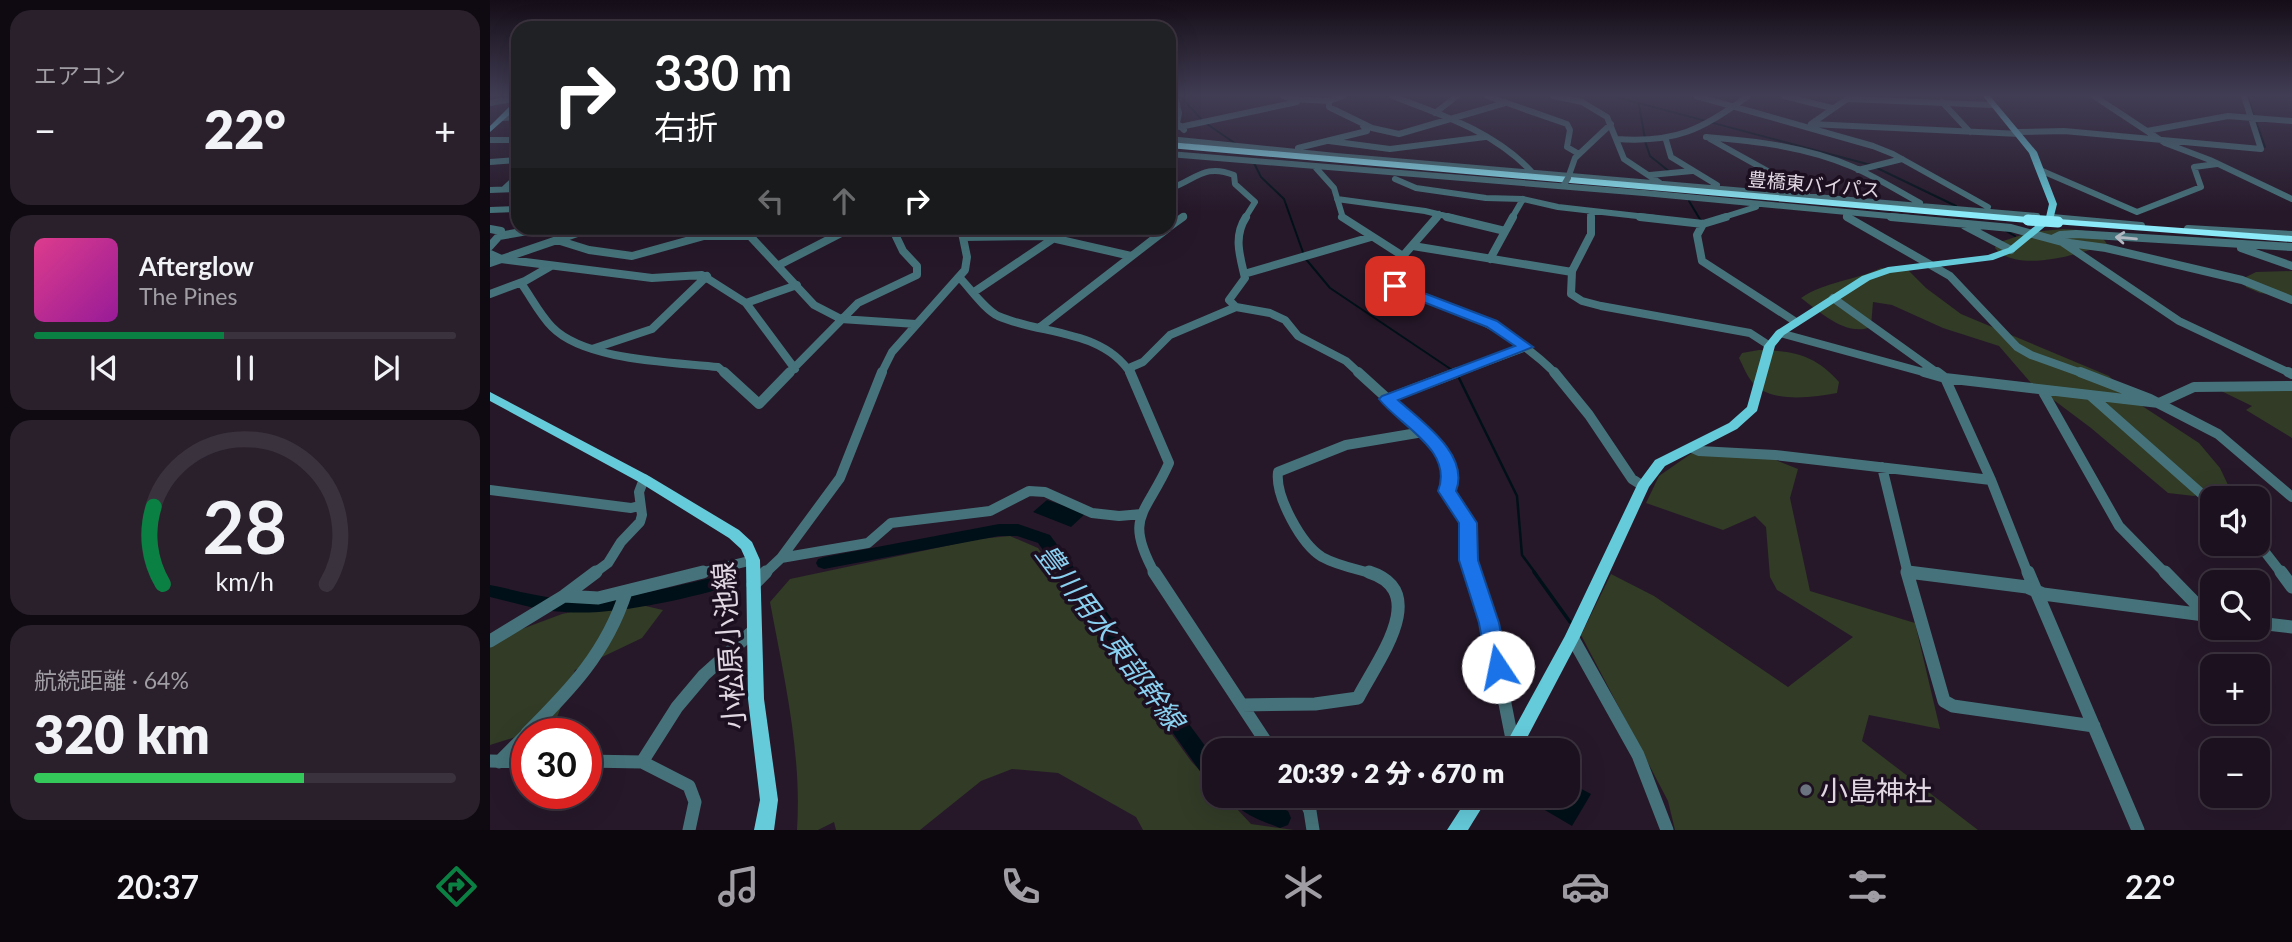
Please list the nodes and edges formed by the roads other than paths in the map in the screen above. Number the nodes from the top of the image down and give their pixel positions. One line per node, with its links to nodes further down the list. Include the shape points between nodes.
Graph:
1 (1191, 135): 23 (street)
2 (1355, 135): 20 (street)
3 (1481, 135): 15 (street)
4 (1569, 135): 29 (street, via 1567,147)
5 (1600, 135): 29 (street)
6 (1615, 135): 16 (street)
7 (1679, 135): 18 (street)
8 (1702, 135): 14 (street)
9 (1834, 135): 31 (street)
10 (2020, 135): 39 (main road)
11 (2098, 135): 21 (street)
12 (2152, 135): 21 (street)
13 (2257, 135): 21 (street, via 2261,149)
14 (1706, 136): 38 (street, via 1787,145); 53 (street)
15 (1485, 137): 20 (street, via 1390,149); 40 (street, via 1516,155)
16 (1617, 139): 18 (street); 42 (street, via 1624,159)
17 (490, 140): 19 (street)
18 (1665, 140): 41 (street, via 1668,154)
19 (511, 141)
20 (1332, 142): 26 (street); 30 (street)
21 (2163, 142): 35 (street)
22 (1176, 143): 23 (street)
23 (1202, 143): 26 (street)
24 (1176, 144): 33 (highway, 豊橋東バイパス)
25 (1176, 144): 33 (highway, 豊橋東バイパス)
26 (1288, 151): 30 (street)
27 (1176, 153): 37 (highway)
28 (1176, 154): 36 (street)
29 (1579, 154): 45 (street)
30 (1363, 158): 40 (street)
31 (1902, 159): 38 (street); 65 (street)
32 (511, 160): 34 (street)
33 (1333, 160): 37 (highway, 豊橋東バイパス)
34 (490, 162)
35 (2218, 164): 39 (street, via 2194,167 2201,187 2137,212); 57 (street)
36 (1316, 168): 47 (street); 55 (street, via 1332,181)
37 (1444, 169): 70 (highway, 豊橋東バイパス, bridge)
38 (1858, 170): 61 (street)
39 (2040, 170): 70 (main road)
40 (1531, 171): 45 (street)
41 (1693, 171): 42 (street); 52 (street)
42 (1650, 175): 46 (street)
43 (1395, 179): 56 (street, via 1416,188)
44 (511, 182): 50 (street)
45 (1566, 182): 46 (street); 47 (street); 54 (street); 58 (street)
46 (1660, 183): 52 (street)
47 (1534, 186): 58 (street, via 1538,193)
48 (1176, 187): 113 (street, via 1211,163 1234,175 1235,184 1255,202 1238,229)
49 (511, 188): 50 (street)
50 (504, 189): 51 (street)
51 (490, 190)
52 (1726, 190): 53 (street)
53 (1810, 195): 61 (street)
54 (1662, 196): 60 (street); 69 (street)
55 (1337, 199): 67 (street); 90 (street, via 1343,220)
56 (1523, 199): 64 (street); 75 (street)
57 (2292, 199)
58 (1556, 201): 64 (street)
59 (1749, 202): 60 (street)
60 (1757, 205): 66 (street); 73 (street)
61 (1927, 206): 65 (street)
62 (511, 209): 63 (street)
63 (490, 210)
64 (1589, 211): 69 (street); 112 (street, via 1593,224)
65 (1996, 211): 70 (street)
66 (1842, 213): 72 (street); 109 (street)
67 (1439, 214): 75 (street); 97 (street)
68 (1184, 216): 71 (street)
69 (1669, 219): 73 (street)
70 (2054, 220): 76 (main road); 91 (highway, 豊橋東バイパス)
71 (1176, 222)
72 (1957, 222): 76 (street); 100 (street)
73 (1703, 224): 125 (street, via 1697,235 1702,261)
74 (490, 229): 88 (street, via 501,231)
75 (1506, 231): 106 (street)
76 (2032, 233): 92 (street); 100 (main road)
77 (511, 234): 88 (street)
78 (560, 235): 93 (street)
79 (572, 235): 93 (street)
80 (701, 235): 93 (street, via 632,256)
81 (740, 235): 108 (street, via 750,236)
82 (837, 235): 108 (street)
83 (895, 235): 124 (street, via 917,266 917,275 862,301)
84 (963, 235): 115 (street, via 967,257)
85 (1009, 235): 89 (street)
86 (1056, 235): 89 (street)
87 (1159, 235): 102 (street)
88 (499, 236): 96 (street)
89 (1052, 237): 102 (street); 118 (street)
90 (1371, 237): 104 (street); 113 (street)
91 (2292, 237)
92 (2052, 239): 94 (street); 95 (street, one-way to 92, via 2076,234)
93 (557, 240): 105 (street)
94 (2062, 242): 121 (street, via 2242,280); 134 (street, via 2179,321)
95 (2234, 244): 98 (street); 103 (street)
96 (490, 246)
97 (1413, 246): 104 (street); 106 (street)
98 (2277, 246): 99 (street); 103 (street)
99 (2292, 247)
100 (2011, 250): 109 (main road, via 1990,258)
101 (490, 254): 105 (street)
102 (1131, 256): 127 (street)
103 (2265, 256): 111 (street)
104 (1404, 257): 130 (street, via 1392,283 1395,286 1492,324)
105 (501, 259): 107 (street); 110 (street)
106 (1490, 259): 112 (street)
107 (490, 263)
108 (779, 265): 117 (street)
109 (1933, 265): 120 (main road, via 1888,270); 141 (street, via 1950,276 2017,347)
110 (551, 266): 114 (street, via 652,278); 116 (street)
111 (2292, 266)
112 (1572, 272): 129 (street, via 1571,294 1582,301 1750,333)
113 (1244, 274): 123 (street, via 1229,300)
114 (707, 276): 122 (street); 131 (street, via 652,328)
115 (959, 278): 118 (street); 126 (street)
116 (521, 283): 119 (street); 131 (street, via 552,327)
117 (797, 285): 122 (street); 124 (street, via 814,305)
118 (974, 292): 127 (street, via 991,312)
119 (490, 294)
120 (1833, 299): 125 (main road); 135 (street)
121 (2292, 300)
122 (746, 303): 133 (street)
123 (1236, 307): 132 (street, via 1170,335 1143,362); 140 (street, via 1279,316 1297,336 1346,361)
124 (841, 319): 126 (street); 133 (street)
125 (1796, 321): 128 (main road)
126 (916, 324): 154 (street, via 892,352 880,376 840,478)
127 (1039, 328): 132 (street, via 1100,346)
128 (1780, 333): 129 (main road); 135 (street)
129 (1770, 346): 143 (main road, via 1753,408 1733,426)
130 (1526, 347): 140 (street); 147 (street, via 1558,373 1632,479)
131 (592, 349): 133 (street, via 718,367 760,404)
132 (1129, 368): 152 (street, via 1169,463)
133 (794, 369)
134 (2292, 374)
135 (1945, 377): 137 (street); 146 (street)
136 (2292, 386): 141 (street, via 2194,387)
137 (2042, 390): 139 (street); 162 (street, via 2119,526)
138 (490, 396): 145 (main road, 小松原小池線)
139 (2091, 396): 141 (street); 149 (street)
140 (1387, 399): 142 (street)
141 (2159, 403): 150 (street, via 2221,436)
142 (1423, 432): 169 (street, via 1346,445 1278,472 1285,507 1307,542 1331,562 1365,569 1387,581 1400,604 1399,618 1358,698); 173 (street, via 1435,442 1449,467 1447,491 1468,523 1468,560 1489,623)
143 (1692, 448): 144 (street); 147 (main road, via 1660,463)
144 (1882, 467): 146 (street); 156 (street)
145 (644, 479): 151 (street); 155 (main road, 小松原小池線, via 734,534)
146 (1991, 480): 159 (street)
147 (1643, 486): 167 (main road)
148 (490, 489): 151 (street)
149 (2200, 492)
150 (2292, 497)
151 (639, 506): 161 (street, via 640,522 608,563)
152 (1143, 514): 154 (street, via 1092,513 1045,492 1029,491 990,511 891,523 868,543); 169 (street, via 1138,537 1141,550)
153 (2268, 556): 158 (street)
154 (781, 558): 157 (street)
155 (753, 560): 157 (main road, 小松原小池線); 160 (street)
156 (1906, 572): 159 (street); 171 (street, via 1946,703)
157 (754, 585): 166 (main road, 小松原小池線)
158 (2292, 587)
159 (2035, 591): 163 (street); 171 (street)
160 (626, 592): 161 (street, via 598,598); 170 (street, via 608,637)
161 (564, 596): 168 (street)
162 (2200, 606)
163 (2200, 615)
164 (2270, 624): 165 (street)
165 (2292, 627)
166 (753, 631): 178 (street, via 704,675); 182 (main road, 小松原小池線, via 769,800)
167 (1572, 637): 174 (main road); 185 (street, via 1612,705 1660,805)
168 (490, 641)
169 (1242, 705): 172 (street)
170 (543, 718)
171 (2094, 726): 186 (street)
172 (1264, 738)
173 (1512, 738)
174 (1518, 738)
175 (511, 748): 177 (street)
176 (602, 761): 178 (street)
177 (494, 762)
178 (642, 762): 181 (street, via 689,786 695,802)
179 (1309, 808): 183 (street)
180 (1472, 808): 184 (main road)
181 (689, 830)
182 (764, 830)
183 (1313, 830)
184 (1458, 830)
185 (1667, 830)
186 (2138, 830)

